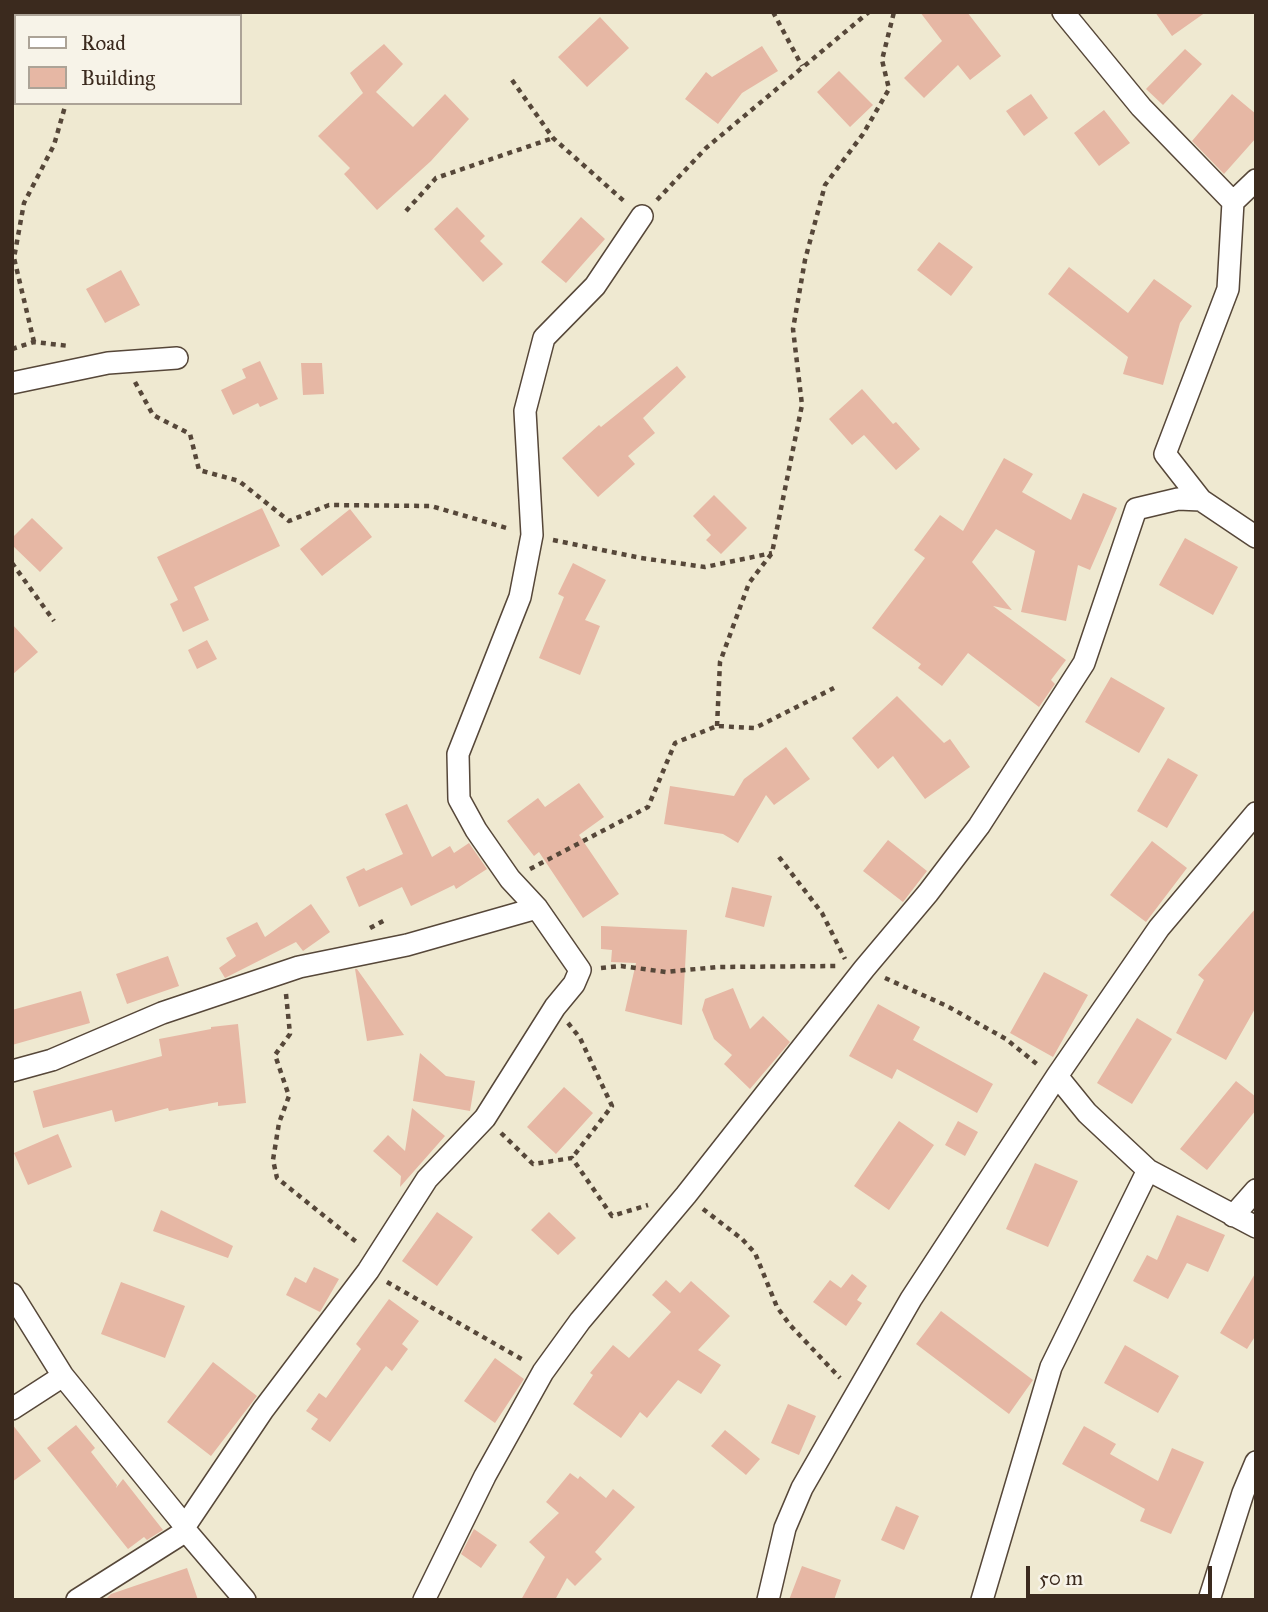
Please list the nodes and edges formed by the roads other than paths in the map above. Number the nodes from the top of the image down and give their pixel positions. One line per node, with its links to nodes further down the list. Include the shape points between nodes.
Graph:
1 (1063, 12): 3 (street, via 1141,107)
2 (1256, 180): 3 (street)
3 (1233, 202): 7 (street, via 1228,289 1165,454)
4 (642, 216): 10 (street, via 595,286 544,338 525,411 532,535 520,597 458,754 459,799 510,879)
5 (177, 358): 6 (street, via 108,363)
6 (12, 383)
7 (1201, 500): 8 (street); 24 (street, via 1178,499 1136,509 1084,663 979,826 686,1195 608,1284 543,1372)
8 (1256, 537)
9 (1256, 813): 12 (street, via 1159,928)
10 (537, 908): 11 (street, via 407,945 299,967); 21 (street, via 580,970 574,984 485,1118 428,1179 372,1265 263,1410)
11 (12, 1071)
12 (1058, 1076): 13 (street, via 1087,1113); 25 (street, via 911,1299 802,1488 785,1528)
13 (1148, 1170): 15 (street); 26 (street, via 1051,1367)
14 (1256, 1191): 15 (street)
15 (1233, 1216): 16 (street)
16 (1256, 1227)
17 (12, 1294): 18 (street)
18 (63, 1376): 19 (street); 21 (street)
19 (12, 1409)
20 (1256, 1462): 27 (street)
21 (186, 1529): 22 (street); 23 (street)
22 (78, 1600)
23 (245, 1600)
24 (424, 1600)
25 (768, 1600)
26 (982, 1600)
27 (1209, 1600)

